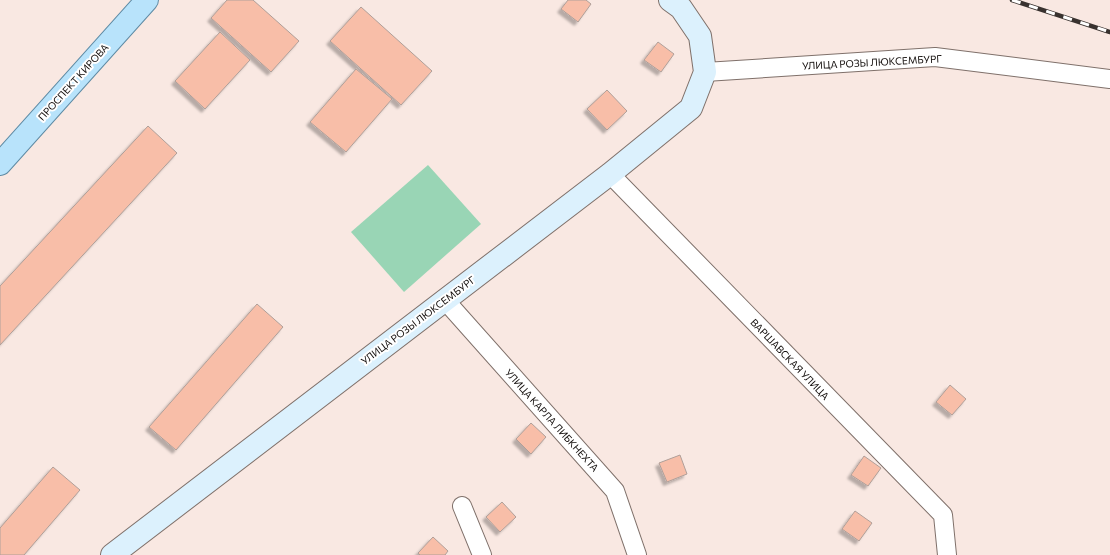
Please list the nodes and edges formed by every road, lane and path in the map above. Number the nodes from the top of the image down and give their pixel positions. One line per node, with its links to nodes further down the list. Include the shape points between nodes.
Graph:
1 (147, 0): 5 (main road, ПРОСПЕКТ КИРОВА)
2 (670, 0): 3 (street, УЛИЦА РОЗЫ ЛЮКСЕМБУРГ, via 681,8 700,36)
3 (705, 72): 4 (street, УЛИЦА РОЗЫ ЛЮКСЕМБУРГ, via 935,57); 6 (street, УЛИЦА РОЗЫ ЛЮКСЕМБУРГ, via 691,108)
4 (1110, 79)
5 (0, 164)
6 (610, 174): 7 (street, УЛИЦА РОЗЫ ЛЮКСЕМБУРГ); 12 (street, ВАРШАВСКАЯ УЛИЦА, via 943,515)
7 (444, 299): 9 (street, УЛИЦА РОЗЫ ЛЮКСЕМБУРГ); 11 (street, УЛИЦА КАРЛА ЛИБКНЕХТА, via 615,491)
8 (462, 506): 10 (street)
9 (112, 555)
10 (482, 555)
11 (637, 555)
12 (946, 555)

